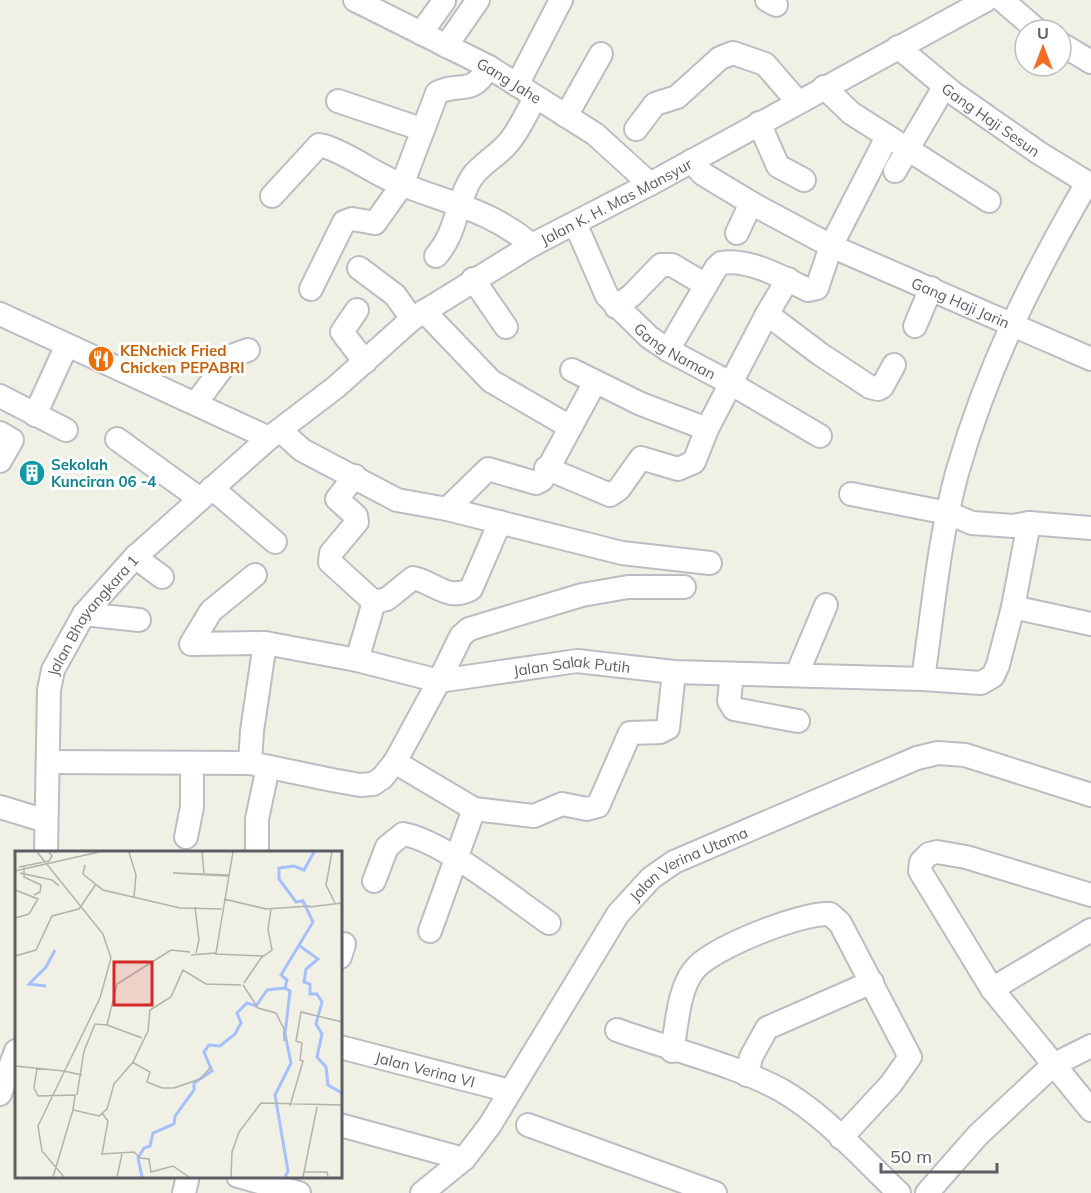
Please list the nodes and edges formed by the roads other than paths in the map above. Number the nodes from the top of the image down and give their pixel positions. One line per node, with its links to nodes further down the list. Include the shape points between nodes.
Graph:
1 (355, 0): 8 (street, Gang Jahe)
2 (444, 0): 6 (street); 8 (street)
3 (561, 0): 15 (street)
4 (986, 0): 10 (street, Jalan K. H. Mas Mansyur)
5 (1002, 0): 7 (street)
6 (472, 8): 9 (street)
7 (1023, 18)
8 (421, 33): 9 (street, Gang Jahe)
9 (446, 46): 14 (street, Gang Jahe)
10 (898, 47): 16 (street, Jalan K. H. Mas Mansyur); 17 (street, Gang Haji Sesun)
11 (1073, 51): 13 (street)
12 (601, 54): 21 (street)
13 (1091, 62)
14 (489, 67): 15 (street, Gang Jahe); 23 (street, via 471,87 437,93)
15 (517, 85): 18 (street, Gang Jahe)
16 (824, 87): 20 (street, Jalan K. H. Mas Mansyur); 25 (street, via 851,114)
17 (944, 87): 26 (street); 31 (street, Gang Haji Sesun)
18 (535, 98): 21 (street, Gang Jahe); 35 (street, via 510,141 473,176)
19 (338, 100): 23 (street)
20 (797, 101): 22 (street, Jalan K. H. Mas Mansyur); 24 (street, via 765,64 733,53 720,58 676,97 655,104)
21 (566, 116): 30 (street, Gang Jahe, via 594,134)
22 (759, 123): 27 (street, Jalan K. H. Mas Mansyur); 29 (street, via 778,166)
23 (421, 129): 32 (street)
24 (636, 129)
25 (887, 137): 26 (street); 40 (street)
26 (906, 150): 28 (street); 34 (street)
27 (691, 161): 30 (street, Jalan K. H. Mas Mansyur); 36 (street, Gang Haji Jarin, via 704,174)
28 (895, 171)
29 (804, 180)
30 (650, 184): 37 (street, Jalan K. H. Mas Mansyur)
31 (1089, 184): 53 (street)
32 (402, 185): 33 (street, via 320,145); 35 (street); 47 (street, via 375,223 352,219 344,222)
33 (272, 196)
34 (989, 201)
35 (460, 203): 39 (street, via 501,222); 41 (street, via 447,244)
36 (751, 203): 38 (street); 40 (street, Gang Haji Jarin)
37 (575, 223): 39 (street, Jalan K. H. Mas Mansyur); 48 (street, Gang Naman, via 607,296)
38 (737, 233)
39 (532, 245): 43 (street, Jalan K. H. Mas Mansyur)
40 (831, 246): 44 (street, via 815,289 808,290); 46 (street, Gang Haji Jarin)
41 (436, 256)
42 (359, 268): 51 (street)
43 (473, 279): 51 (street, Jalan K. H. Mas Mansyur); 54 (street)
44 (788, 279): 45 (street, via 729,261 716,268); 50 (street)
45 (706, 285): 48 (street, via 672,265 662,265); 58 (street)
46 (931, 288): 53 (street, Gang Haji Jarin); 55 (street)
47 (310, 289)
48 (616, 307): 58 (street, Gang Naman)
49 (357, 310): 60 (street, via 342,332)
50 (767, 314): 61 (street, via 870,387 882,387); 64 (street)
51 (418, 315): 60 (street, Jalan K. H. Mas Mansyur); 68 (street, via 491,381)
52 (1, 319): 56 (street)
53 (1011, 322): 59 (street, Gang Haji Jarin); 81 (street, via 986,380)
54 (506, 327)
55 (915, 327)
56 (66, 347): 66 (street); 67 (street)
57 (248, 350): 66 (street, via 231,356)
58 (668, 350): 64 (street, Gang Naman)
59 (1091, 359)
60 (365, 362): 72 (street, Jalan K. H. Mas Mansyur)
61 (894, 365)
62 (572, 370): 63 (street)
63 (595, 382): 68 (street); 69 (street)
64 (730, 383): 69 (street); 73 (street, Gang Naman)
65 (0, 396): 67 (street)
66 (196, 403): 72 (street)
67 (35, 415): 70 (street)
68 (570, 427): 76 (street)
69 (707, 429): 76 (street, via 694,462 678,469 641,458 619,489 610,495)
70 (66, 430)
71 (0, 434): 75 (street, via 12,440)
72 (275, 435): 77 (street); 78 (street, Jalan Bhayangkara 1)
73 (820, 436)
74 (117, 440): 78 (street)
75 (0, 461)
76 (546, 468): 80 (street, via 542,480 536,483 488,469)
77 (355, 476): 80 (street, via 397,500); 91 (street, via 337,499 356,516 357,522 332,553 330,562)
78 (206, 493): 85 (street); 86 (street, Jalan Bhayangkara 1)
79 (851, 494): 81 (street)
80 (447, 509): 82 (street)
81 (948, 513): 83 (street, via 972,524); 102 (street)
82 (500, 522): 87 (street, via 622,553); 91 (street, via 471,589 448,594 413,578 387,598)
83 (1029, 523): 84 (street); 93 (street, Jalan Salak Putih)
84 (1091, 528)
85 (275, 542)
86 (135, 557): 89 (street); 94 (street, Jalan Bhayangkara 1)
87 (710, 563)
88 (255, 575): 97 (street, via 211,611 191,644)
89 (162, 577)
90 (684, 587): 103 (street, via 628,587 582,595 470,629 460,636)
91 (374, 602): 98 (street)
92 (826, 605): 101 (street)
93 (1013, 607): 96 (street); 102 (street, Jalan Salak Putih, via 998,665 990,679 974,684)
94 (84, 614): 95 (street); 105 (street, Jalan Bhayangkara 1, via 53,670)
95 (140, 620)
96 (1091, 624)
97 (265, 643): 98 (street); 108 (street, via 252,731)
98 (357, 660): 103 (street)
99 (674, 672): 100 (street, Jalan Salak Putih); 103 (street, Jalan Salak Putih, via 577,661); 111 (street, via 668,728 630,733 598,806 587,809 562,804 534,816)
100 (732, 674): 101 (street, Jalan Salak Putih); 104 (street, via 729,701 734,709)
101 (797, 674): 102 (street, Jalan Salak Putih)
102 (923, 679)
103 (439, 681): 106 (street)
104 (798, 722)
105 (48, 762): 107 (street); 112 (street, Jalan Bhayangkara 1)
106 (395, 762): 108 (street, via 382,778 360,785); 111 (street)
107 (192, 765): 108 (street); 113 (street, via 192,807)
108 (259, 765): 115 (street)
109 (1091, 795): 131 (street, Jalan Verina Utama, via 965,754 938,753 917,758 674,862 651,878 618,914)
110 (0, 807): 112 (street)
111 (474, 809): 116 (street)
112 (46, 821): 114 (street, Jalan Bhayangkara 1)
113 (186, 837)
114 (46, 851)
115 (257, 851)
116 (455, 859): 117 (street, via 403,834 387,847); 119 (street); 121 (street)
117 (374, 881)
118 (1091, 896): 123 (street, via 966,857 937,852 926,856 920,871)
119 (549, 924)
120 (1091, 930): 123 (street)
121 (430, 931)
122 (872, 982): 127 (street, via 840,923 830,914 802,917 724,949 694,969 685,984); 130 (street, via 767,1028 751,1057); 136 (street, via 910,1057 891,1084)
123 (992, 989): 129 (street)
124 (617, 1030): 127 (street)
125 (1091, 1046): 129 (street)
126 (342, 1048): 131 (street, Jalan Verina VI)
127 (672, 1051): 130 (street)
128 (15, 1054): 132 (street)
129 (1053, 1065): 133 (street); 145 (street, via 978,1135)
130 (747, 1075): 136 (street, via 782,1091)
131 (510, 1091): 137 (street, Jalan Verina Utama)
132 (0, 1095)
133 (1091, 1110)
134 (528, 1125): 143 (street)
135 (342, 1126): 137 (street)
136 (841, 1138): 144 (street)
137 (464, 1159): 142 (street, Jalan Verina Utama)
138 (188, 1178): 140 (street)
139 (245, 1178): 141 (street)
140 (184, 1193)
141 (299, 1193)
142 (422, 1193)
143 (715, 1193)
144 (899, 1193)
145 (927, 1193)

